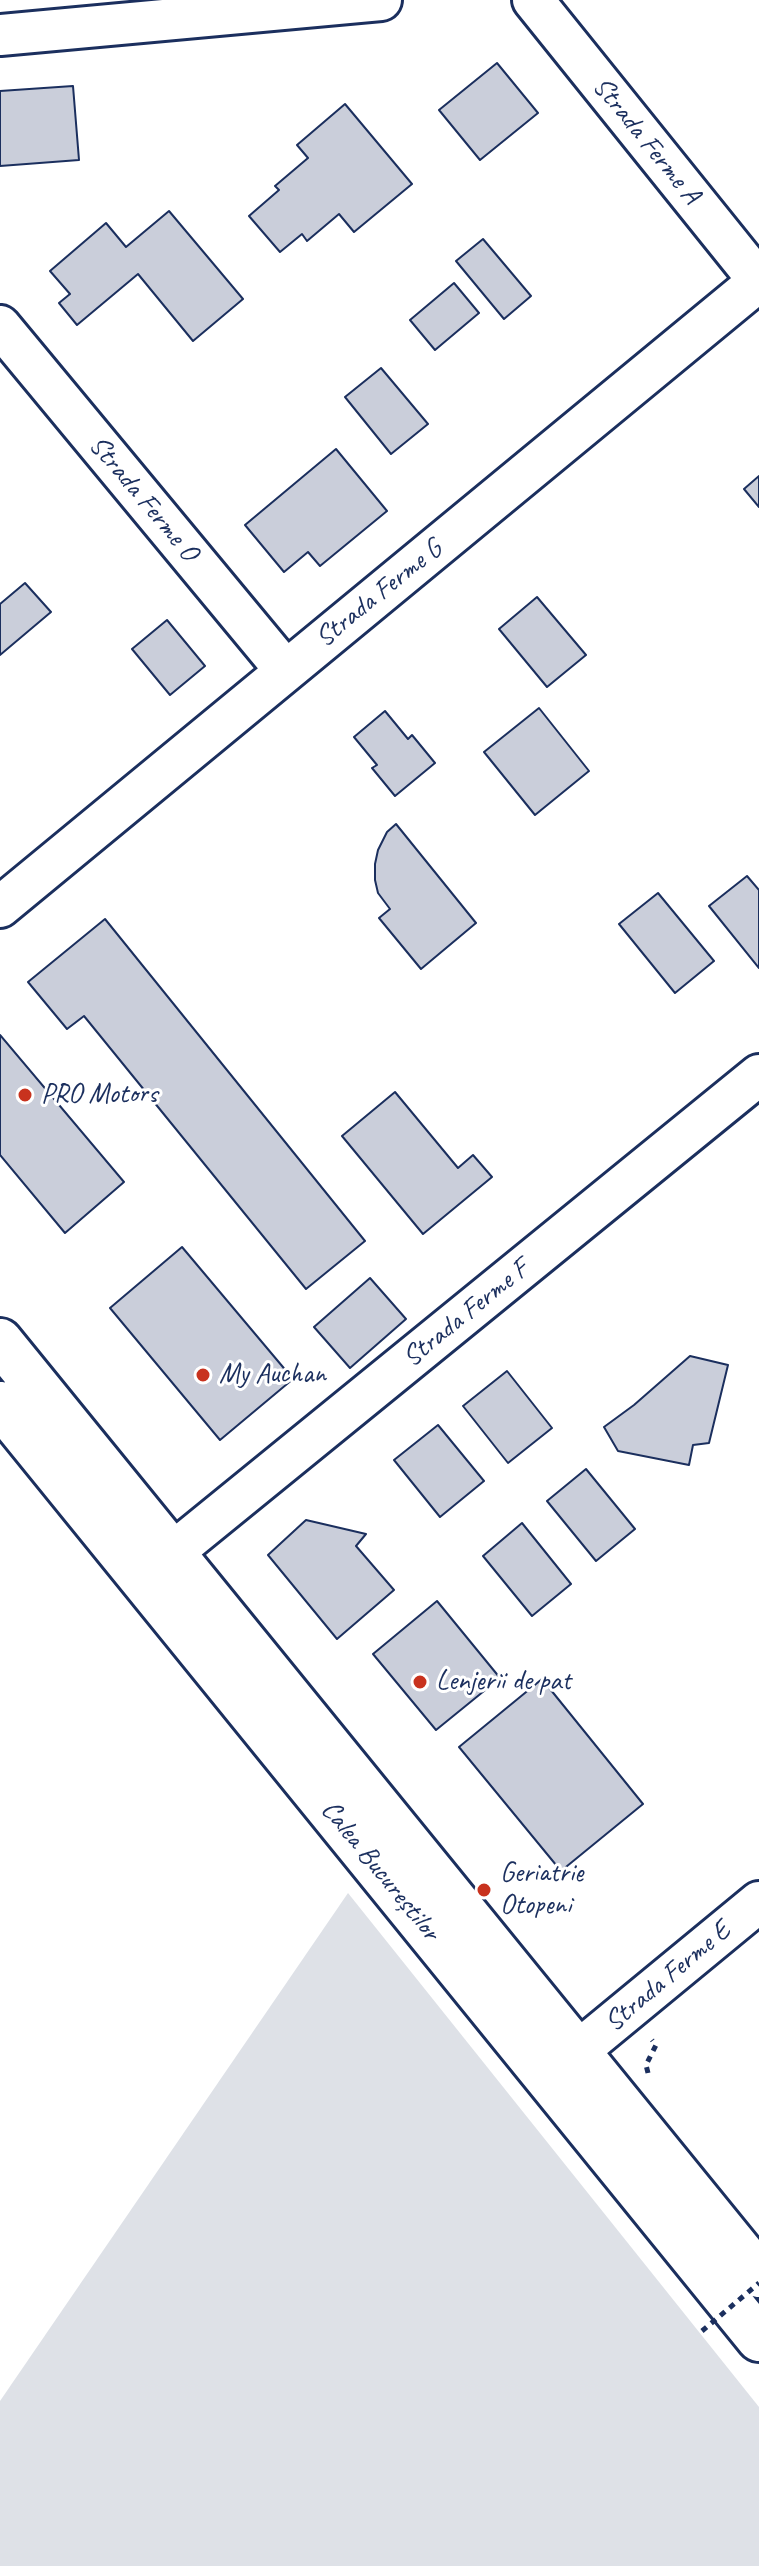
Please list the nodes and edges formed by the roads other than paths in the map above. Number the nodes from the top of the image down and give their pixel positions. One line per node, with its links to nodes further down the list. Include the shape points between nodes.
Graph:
1 (381, 0): 3 (street)
2 (533, 0): 4 (street, Strada Ferme A)
3 (0, 35)
4 (759, 281): 6 (street, Strada Ferme G)
5 (0, 326): 6 (street, Strada Ferme O)
6 (286, 671): 7 (street, Strada Ferme G)
7 (0, 907)
8 (759, 1075): 11 (street, Strada Ferme F)
9 (0, 1341): 11 (highway, Calea Bucureștilor)
10 (0, 1404): 15 (highway, Calea Bucureștilor)
11 (172, 1553): 13 (highway, Calea Bucureștilor)
12 (759, 1902): 13 (street, Strada Ferme E)
13 (577, 2052): 14 (highway, Calea Bucureștilor)
14 (759, 2275)
15 (759, 2339)

